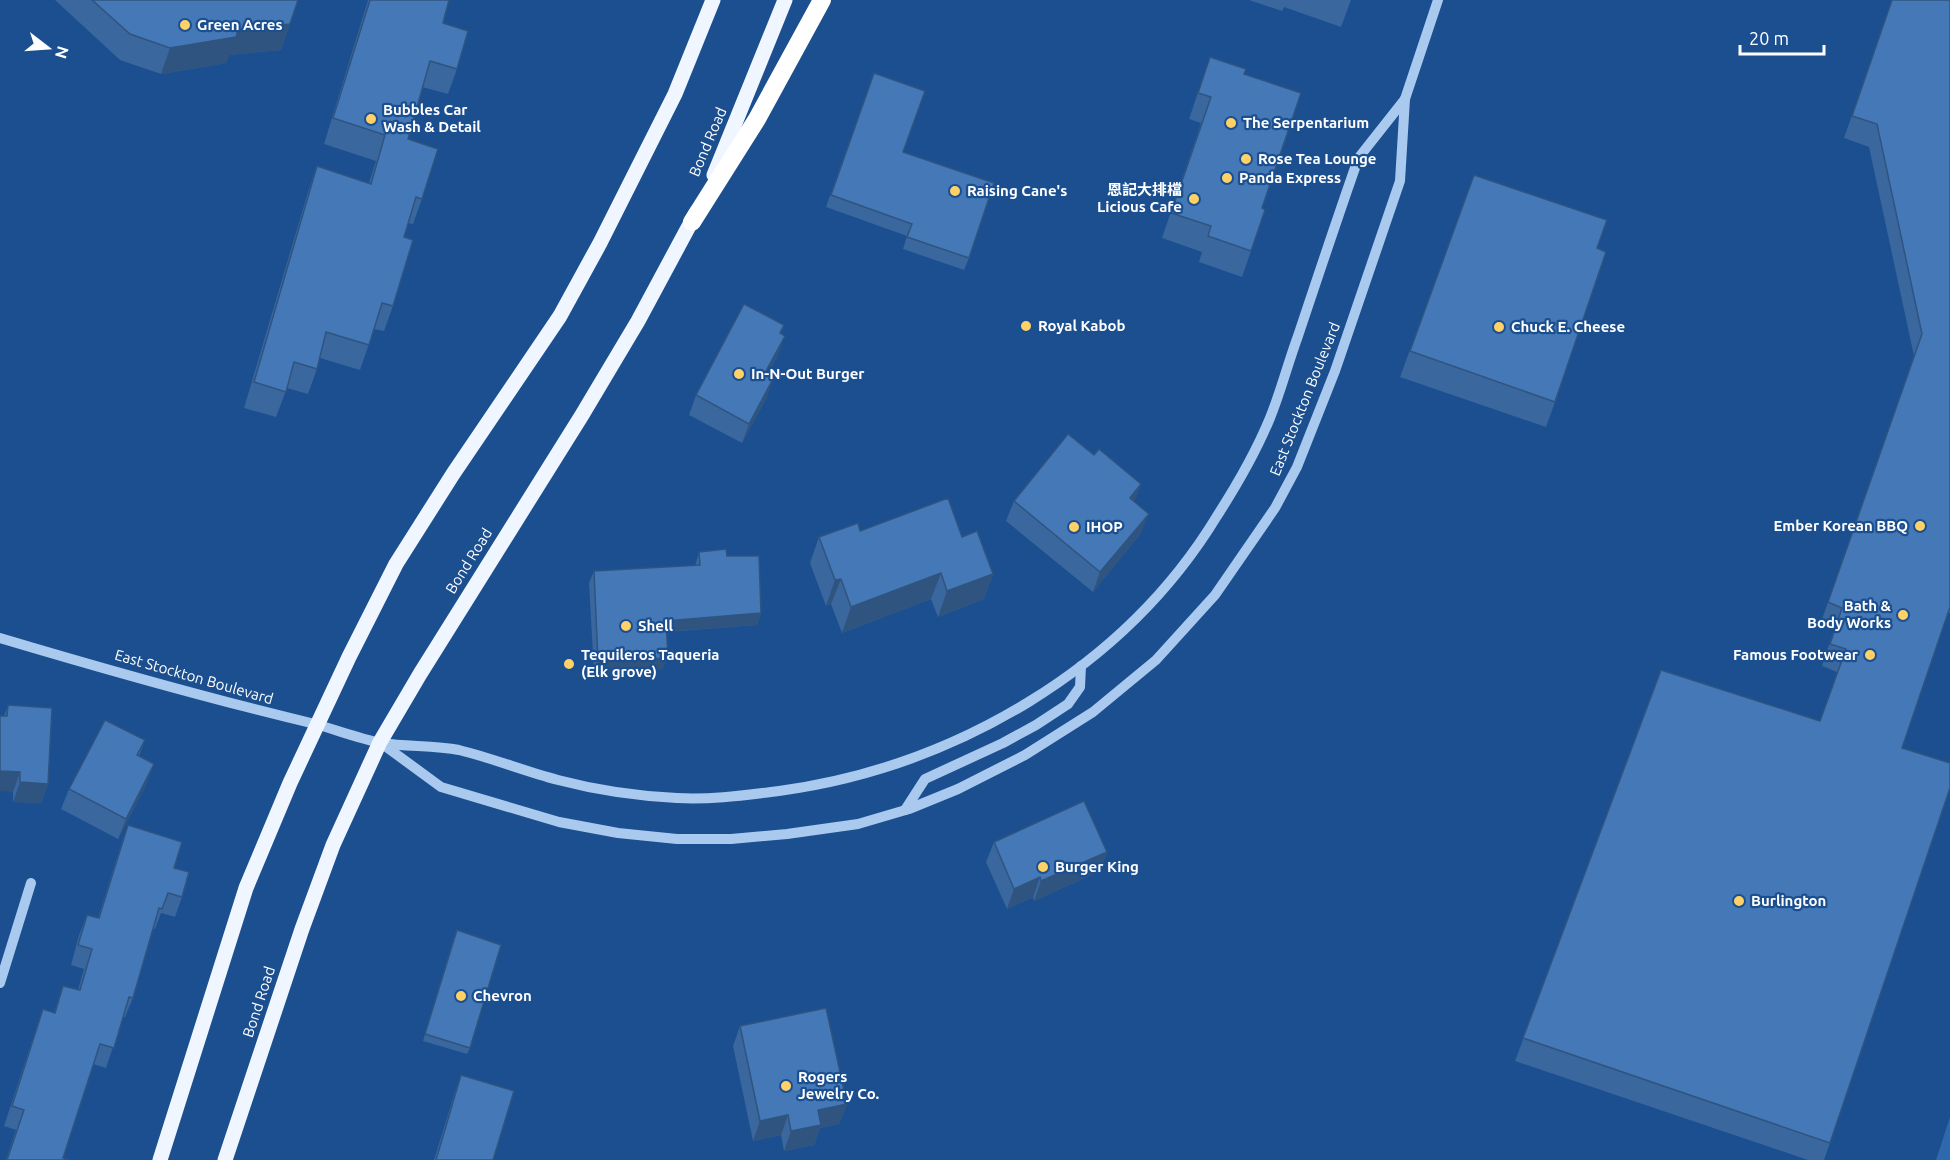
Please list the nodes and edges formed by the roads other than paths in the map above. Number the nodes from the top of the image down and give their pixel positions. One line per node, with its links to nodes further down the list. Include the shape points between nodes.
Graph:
1 (713, 0): 9 (main road, via 675,94 600,243 560,316 396,564)
2 (785, 0): 6 (main road, Bond Road)
3 (822, 0): 6 (highway, via 757,119)
4 (1438, 0): 5 (street, East Stockton Boulevard)
5 (1405, 99): 8 (street, East Stockton Boulevard, via 1356,165 1270,418 1247,466 1215,521 1172,579); 11 (street, East Stockton Boulevard, via 1400,181 1315,423 1275,508 1215,595 1156,660 1093,712 1025,755)
6 (693, 222): 10 (main road, Bond Road, via 582,415)
7 (0, 638): 9 (street, East Stockton Boulevard)
8 (1081, 666): 10 (street, East Stockton Boulevard, via 997,721 925,753 834,782 744,796 682,798 607,790 560,781 456,750); 11 (street, via 1080,687 1068,704 1003,743 925,779)
9 (318, 725): 10 (street, East Stockton Boulevard); 14 (main road, via 246,888)
10 (380, 742): 11 (street, East Stockton Boulevard, via 441,787 559,822 618,833 731,839 858,824); 15 (main road, Bond Road, via 333,844)
11 (905, 810)
12 (32, 883): 13 (street)
13 (0, 983)
14 (160, 1160)
15 (225, 1160)

